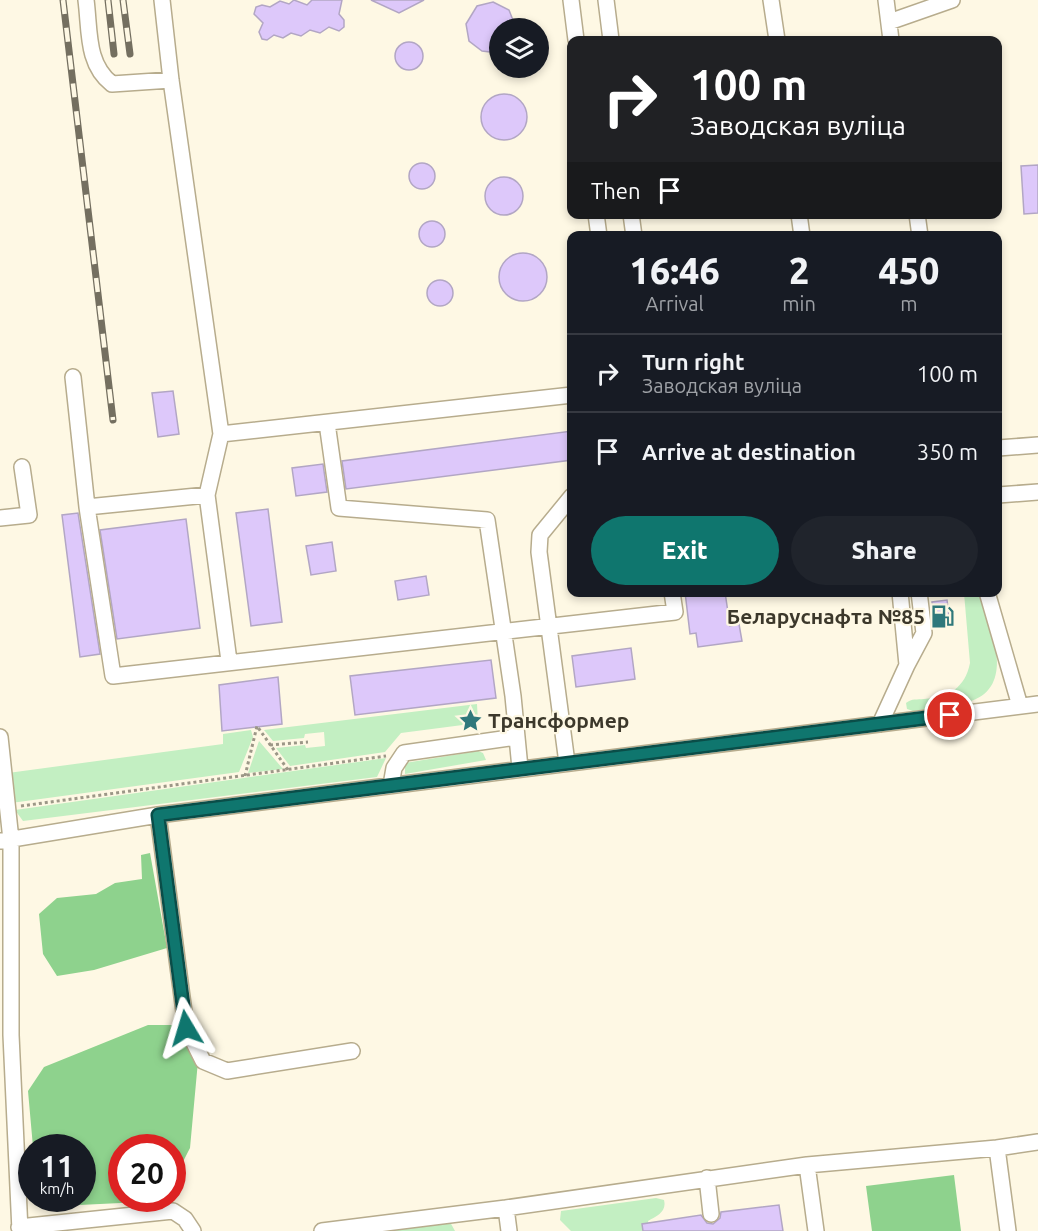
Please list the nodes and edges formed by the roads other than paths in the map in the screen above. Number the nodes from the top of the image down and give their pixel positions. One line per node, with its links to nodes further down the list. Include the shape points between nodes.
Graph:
1 (87, 0): 13 (street, via 99,74 111,84)
2 (162, 0): 13 (street)
3 (571, 0): 9 (street)
4 (606, 0): 10 (street)
5 (771, 0): 11 (street)
6 (885, 0): 8 (street)
7 (952, 0): 8 (street)
8 (889, 22): 12 (street)
9 (576, 36)
10 (610, 36)
11 (776, 36)
12 (891, 36)
13 (171, 80): 17 (street)
14 (73, 377): 25 (street)
15 (567, 396): 16 (street)
16 (327, 423): 17 (street); 32 (street, via 339,508 487,520)
17 (221, 434): 22 (street)
18 (1038, 445): 19 (street)
19 (1002, 448)
20 (22, 467): 26 (street, via 29,514)
21 (1038, 492): 23 (street)
22 (207, 495): 25 (street); 33 (street)
23 (1002, 495)
24 (567, 502): 31 (street, via 540,535)
25 (87, 507): 33 (street, via 113,676)
26 (0, 518)
27 (673, 597): 31 (street, via 675,612)
28 (900, 597): 34 (street)
29 (920, 597): 34 (street, via 924,633)
30 (988, 597): 36 (street)
31 (548, 626): 32 (street); 40 (street)
32 (503, 631): 33 (street); 39 (street)
33 (229, 661)
34 (907, 665): 37 (street)
35 (1038, 704): 36 (street)
36 (1020, 706): 37 (street)
37 (880, 724): 40 (street)
38 (0, 737): 44 (street, via 8,808)
39 (516, 737): 41 (street); 42 (street, via 404,753 394,768)
40 (567, 763): 41 (street)
41 (520, 768): 42 (street)
42 (391, 785): 43 (street)
43 (158, 815): 44 (street); 45 (street, via 186,1028 203,1061 227,1071)
44 (5, 840): 52 (street)
45 (352, 1051)
46 (1038, 1142): 47 (street)
47 (997, 1148): 48 (street); 57 (street)
48 (807, 1165): 49 (street); 56 (street)
49 (707, 1178): 50 (street); 51 (street)
50 (506, 1208): 54 (street); 55 (street)
51 (711, 1214)
52 (20, 1229): 53 (street, via 174,1211)
53 (193, 1231)
54 (322, 1231)
55 (509, 1231)
56 (816, 1231)
57 (1008, 1231)

